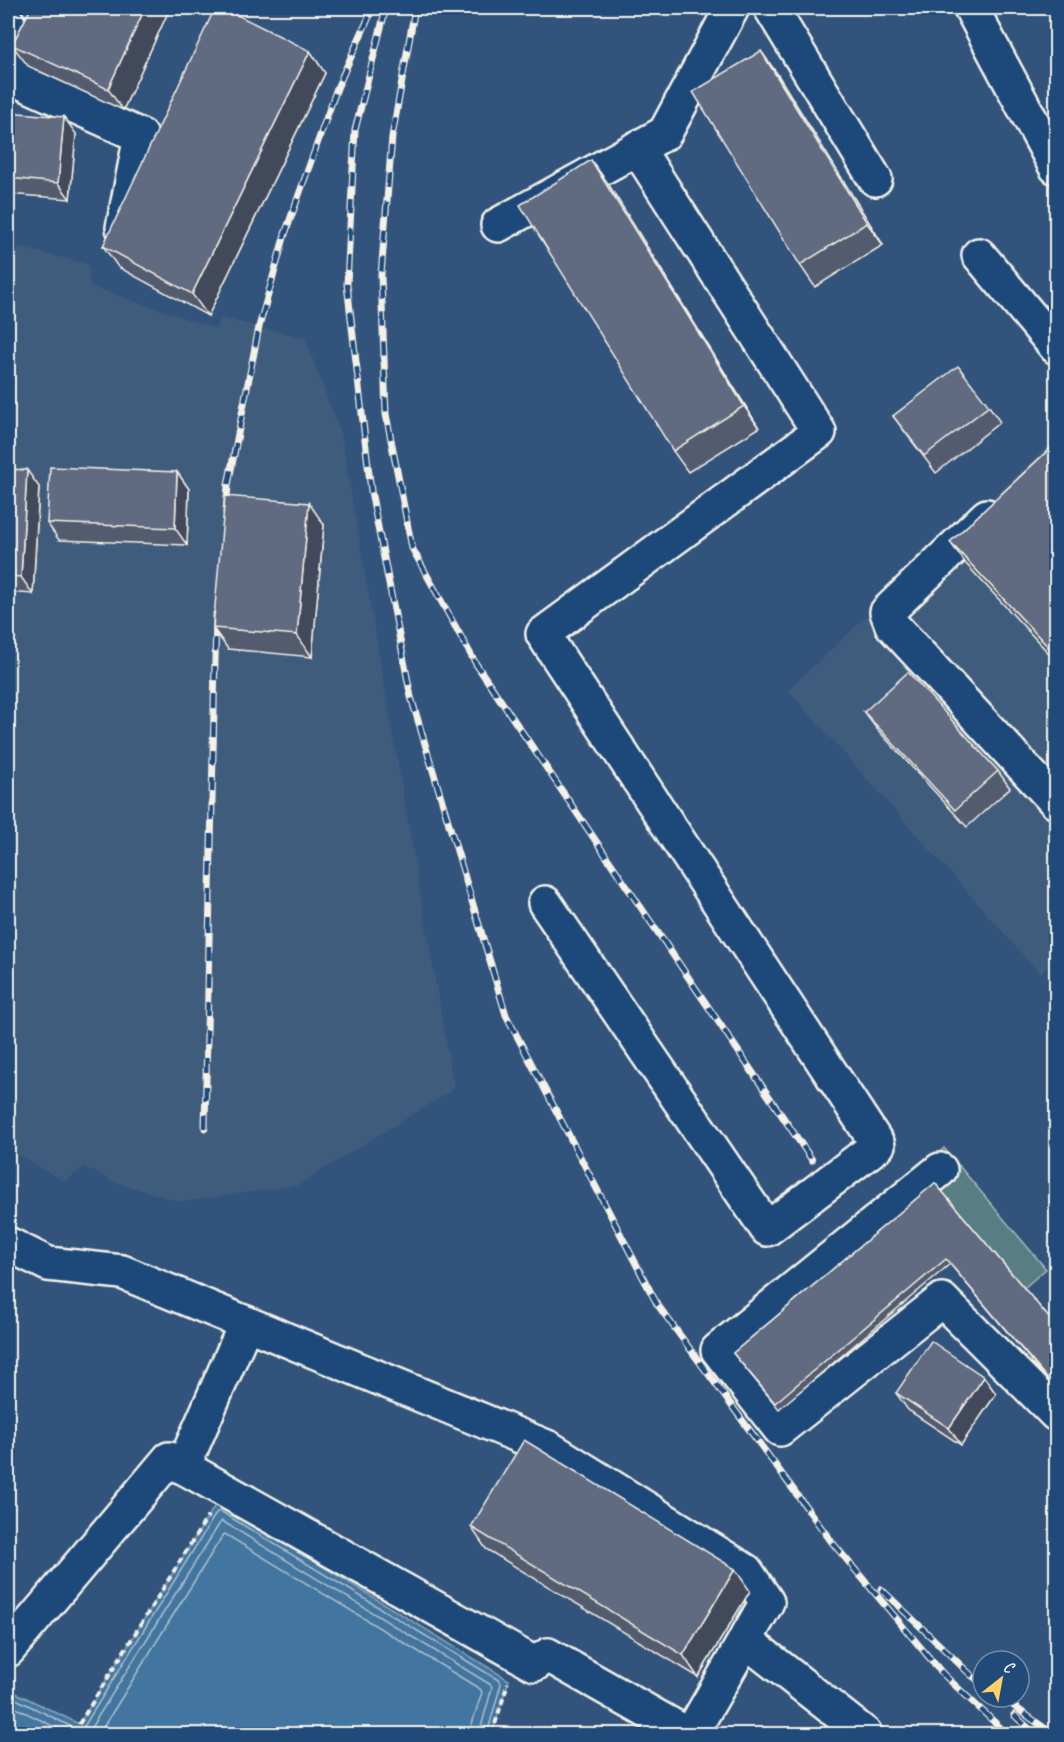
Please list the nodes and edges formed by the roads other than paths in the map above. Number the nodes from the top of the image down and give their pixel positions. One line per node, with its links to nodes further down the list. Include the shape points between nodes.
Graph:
1 (732, 8): 5 (street, via 665,133)
2 (771, 8): 7 (street)
3 (971, 8): 6 (street)
4 (8, 23): 9 (street, via 20,81 141,136)
5 (637, 148): 8 (street); 14 (street, via 819,432 543,634 878,1145 767,1229)
6 (1056, 167)
7 (875, 179)
8 (498, 225)
9 (121, 242)
10 (979, 255): 11 (street)
11 (1056, 347)
12 (1006, 499): 13 (street, via 887,612 892,625)
13 (1056, 802)
14 (545, 903)
15 (939, 1170): 18 (street, via 718,1350 780,1429 942,1300)
16 (8, 1244): 17 (street, via 48,1264 122,1272)
17 (246, 1323): 19 (street); 20 (street, via 549,1448 746,1571 767,1602)
18 (1056, 1414)
19 (183, 1467): 21 (street, via 169,1459); 22 (street, via 535,1664 548,1655)
20 (745, 1640): 22 (street); 23 (street)
21 (8, 1650)
22 (689, 1734)
23 (865, 1734)

